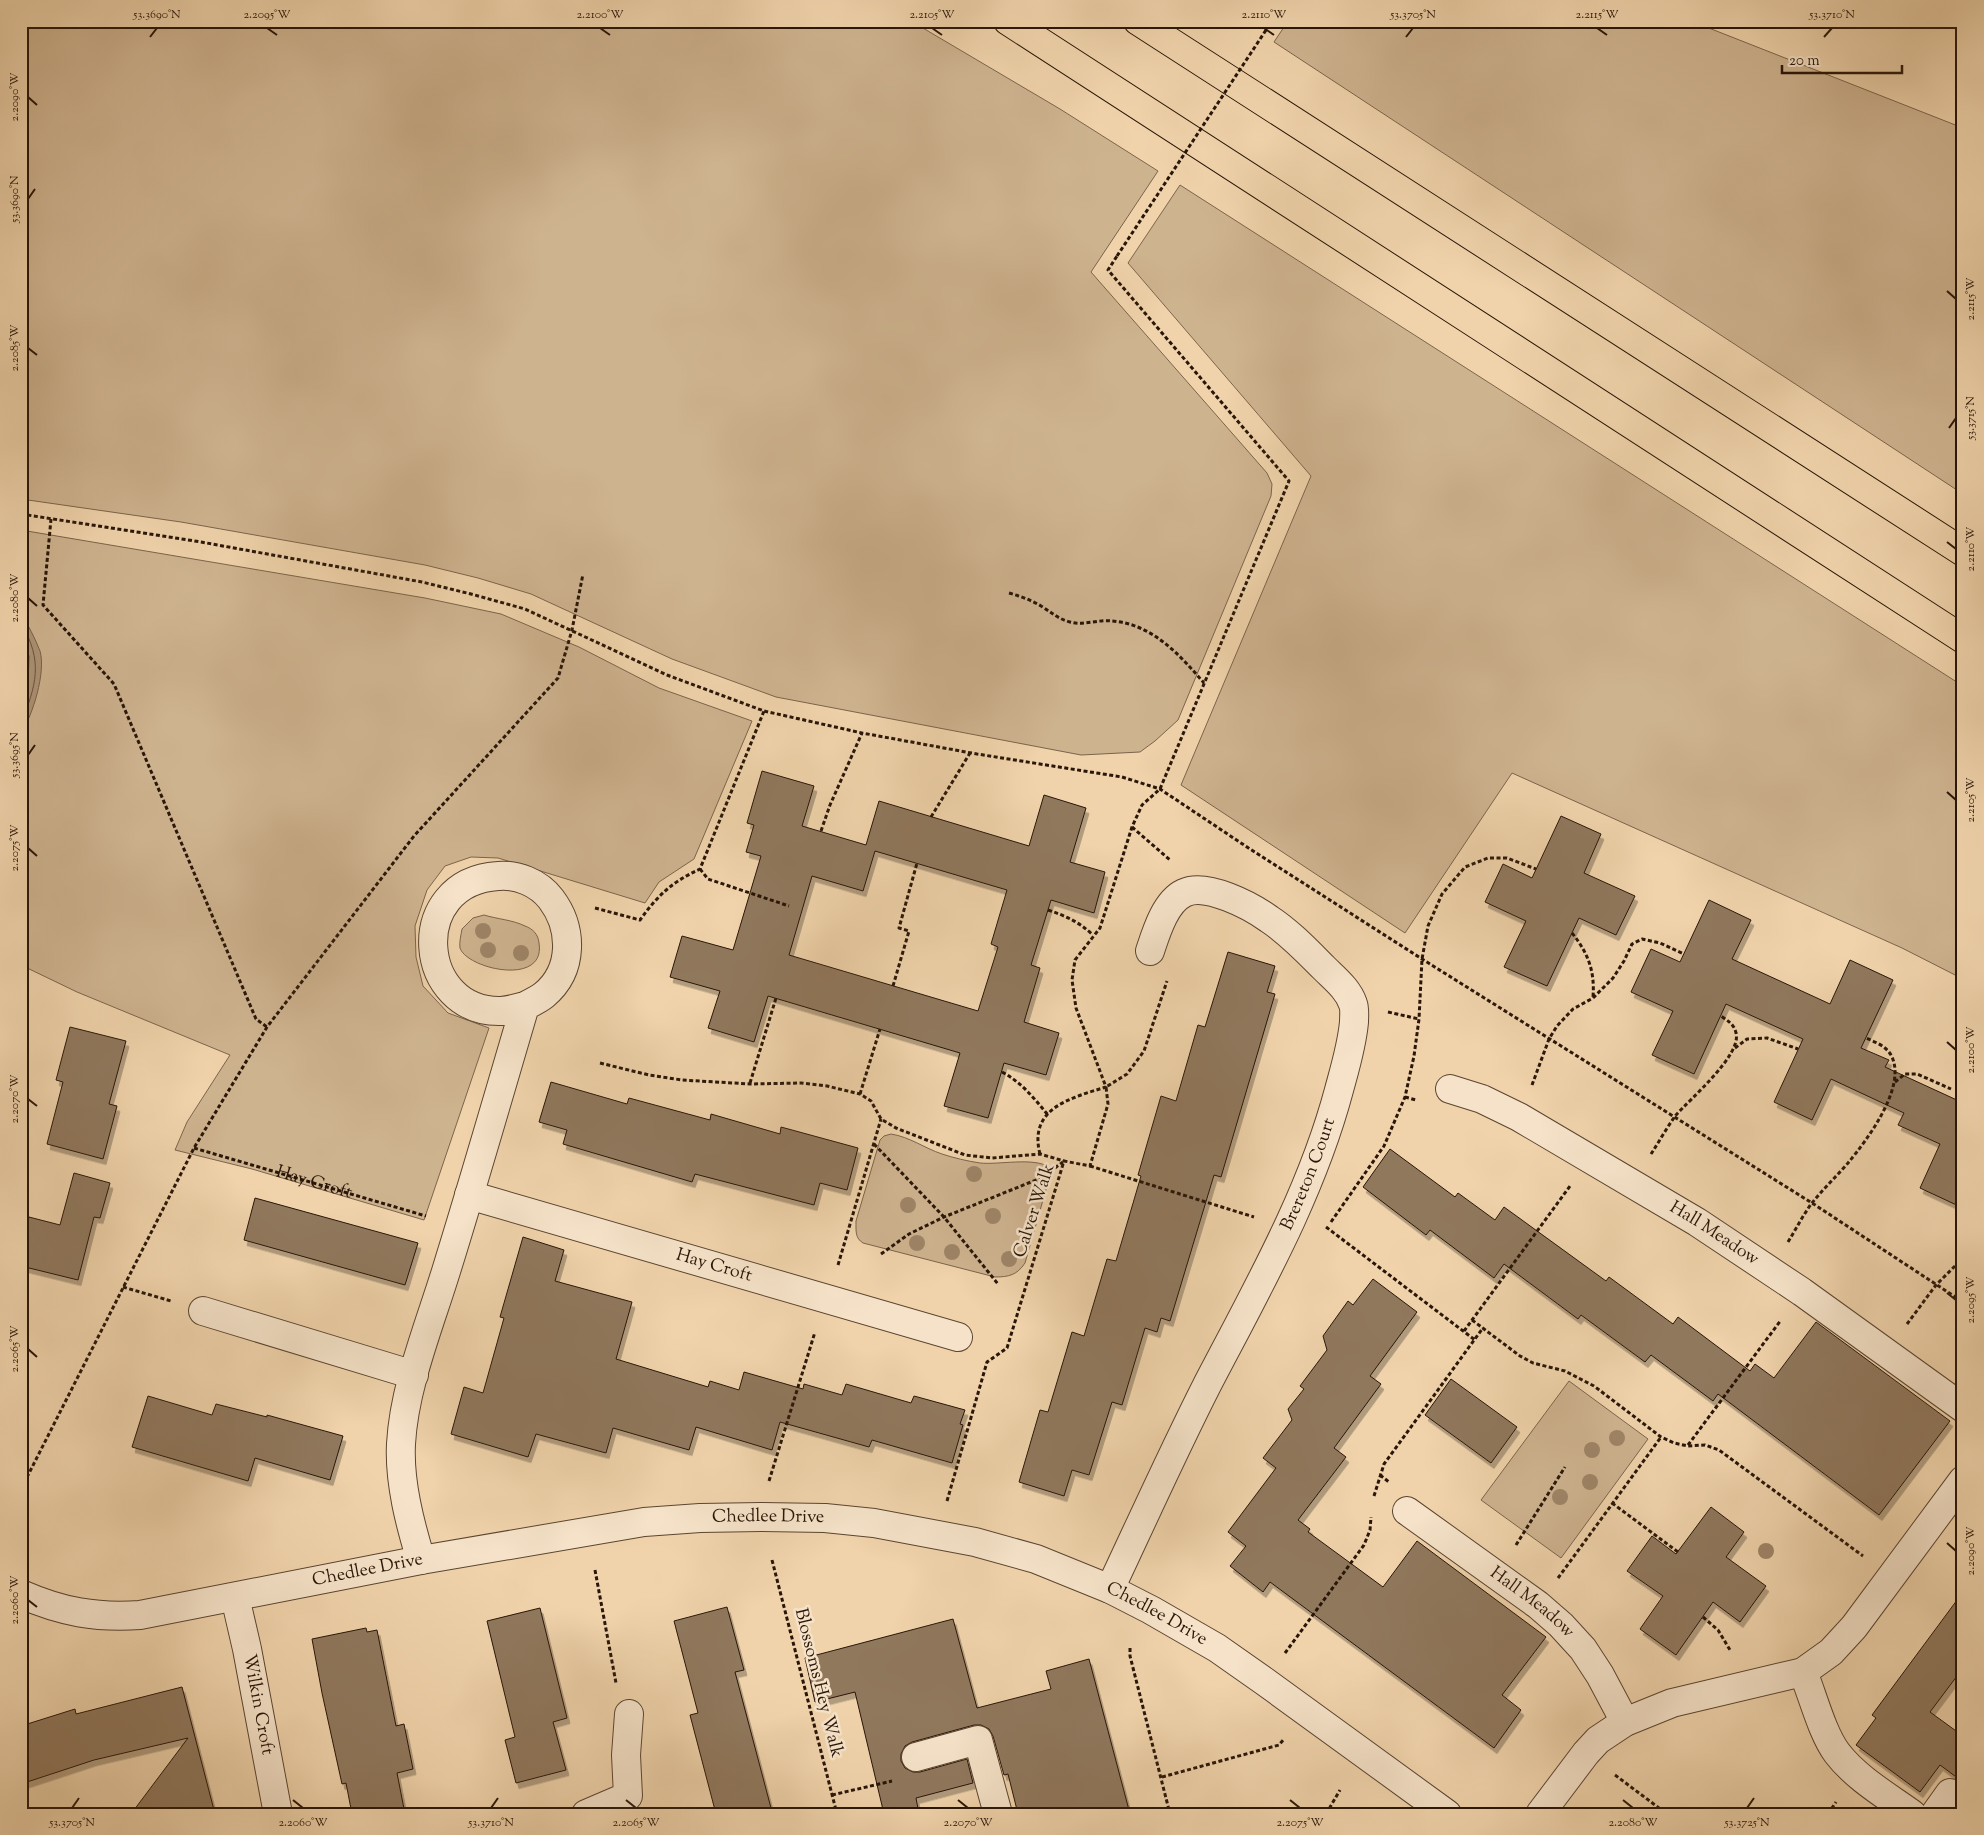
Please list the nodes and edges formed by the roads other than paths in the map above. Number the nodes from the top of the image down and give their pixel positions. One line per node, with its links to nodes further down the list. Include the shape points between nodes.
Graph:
1 (1008, 21): 4 (highway)
2 (1138, 21): 3 (highway)
3 (1963, 552)
4 (1963, 639)
5 (1150, 952): 16 (street, Brereton Court, via 1170,904 1184,892 1205,889 1270,919 1308,952 1345,989 1354,1005 1354,1022 1334,1108 1293,1217 1207,1386)
6 (525, 1006): 6 (street, via 502,1011 480,1008 459,998 444,981 434,961 432,939 437,918 448,899 465,885 485,876 507,875 529,881 547,893 560,911 567,932 567,955 559,976 545,995); 8 (street)
7 (1450, 1089): 12 (street, Hall Meadow, via 1482,1099 1520,1117 1633,1183 1771,1270)
8 (470, 1196): 10 (street, Hay Croft); 11 (street)
9 (203, 1310): 11 (street)
10 (958, 1337)
11 (414, 1375): 15 (street, via 401,1444 402,1473)
12 (1963, 1408)
13 (1963, 1480): 19 (street, via 1854,1627 1831,1652)
14 (1407, 1511): 21 (street, Hall Meadow, via 1561,1625 1583,1649)
15 (421, 1560): 16 (street, Chedlee Drive, via 644,1522 700,1518 825,1518 874,1523 975,1542 1036,1559); 18 (street, Chedlee Drive)
16 (1110, 1589): 27 (street, Chedlee Drive, via 1217,1648)
17 (21, 1594): 18 (street, Chedlee Drive, via 83,1614 111,1617 140,1615)
18 (235, 1597): 24 (street, Wilkin Croft)
19 (1803, 1672): 21 (street, via 1672,1703); 29 (street, via 1827,1737 1837,1754)
20 (629, 1714): 23 (street, via 626,1755)
21 (1625, 1722): 28 (street, via 1598,1740)
22 (916, 1757): 26 (street, via 978,1740)
23 (629, 1805): 25 (street)
24 (278, 1814)
25 (586, 1814)
26 (998, 1814)
27 (1447, 1814)
28 (1540, 1814)
29 (1912, 1814)

